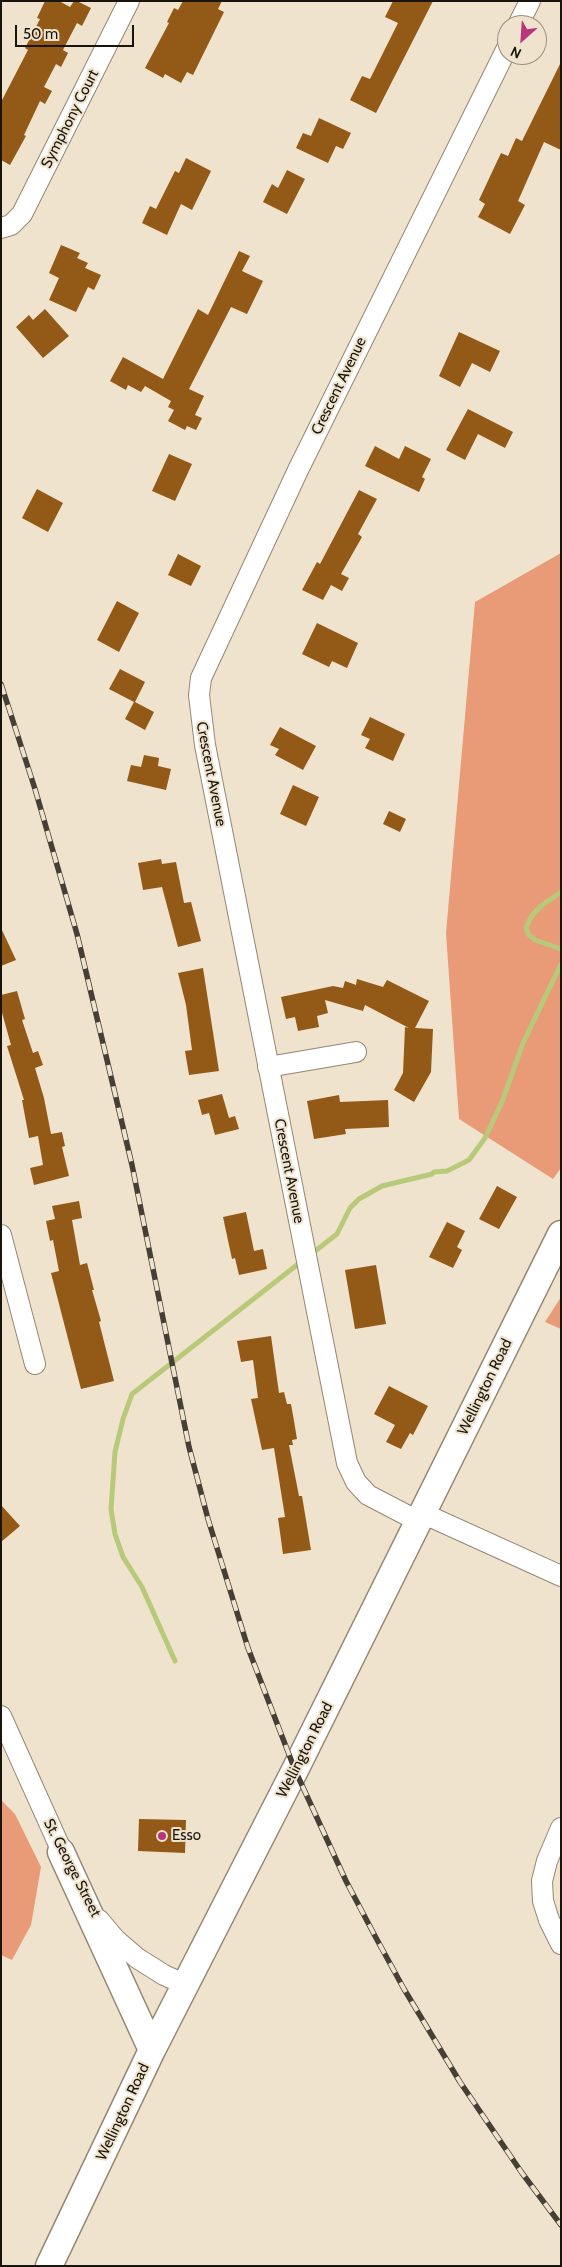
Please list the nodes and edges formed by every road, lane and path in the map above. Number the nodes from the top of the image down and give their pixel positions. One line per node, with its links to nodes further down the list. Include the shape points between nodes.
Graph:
1 (129, 1): 5 (street, Symphony Court, via 22,214 11,225)
2 (530, 1): 3 (street)
3 (523, 15)
4 (499, 65): 7 (street, Crescent Avenue, via 299,468 201,678 198,695 205,745)
5 (1, 228)
6 (356, 1052): 7 (street)
7 (268, 1067): 12 (street, Crescent Avenue, via 347,1463 356,1482 368,1495)
8 (561, 1234): 12 (main road, Wellington Road)
9 (1, 1235): 10 (street)
10 (4, 1256): 11 (street)
11 (35, 1364)
12 (420, 1517): 13 (street, Crescent Avenue); 18 (main road, Wellington Road)
13 (561, 1576)
14 (1, 1716): 16 (street, St. George Street)
15 (561, 1828): 17 (street, via 542,1881 543,1901)
16 (61, 1852): 18 (street, St. George Street, via 94,1913 115,1939 137,1958); 19 (main road)
17 (561, 1944)
18 (186, 1985): 19 (main road, Wellington Road)
19 (152, 2050): 20 (main road, Wellington Road)
20 (49, 2266)

